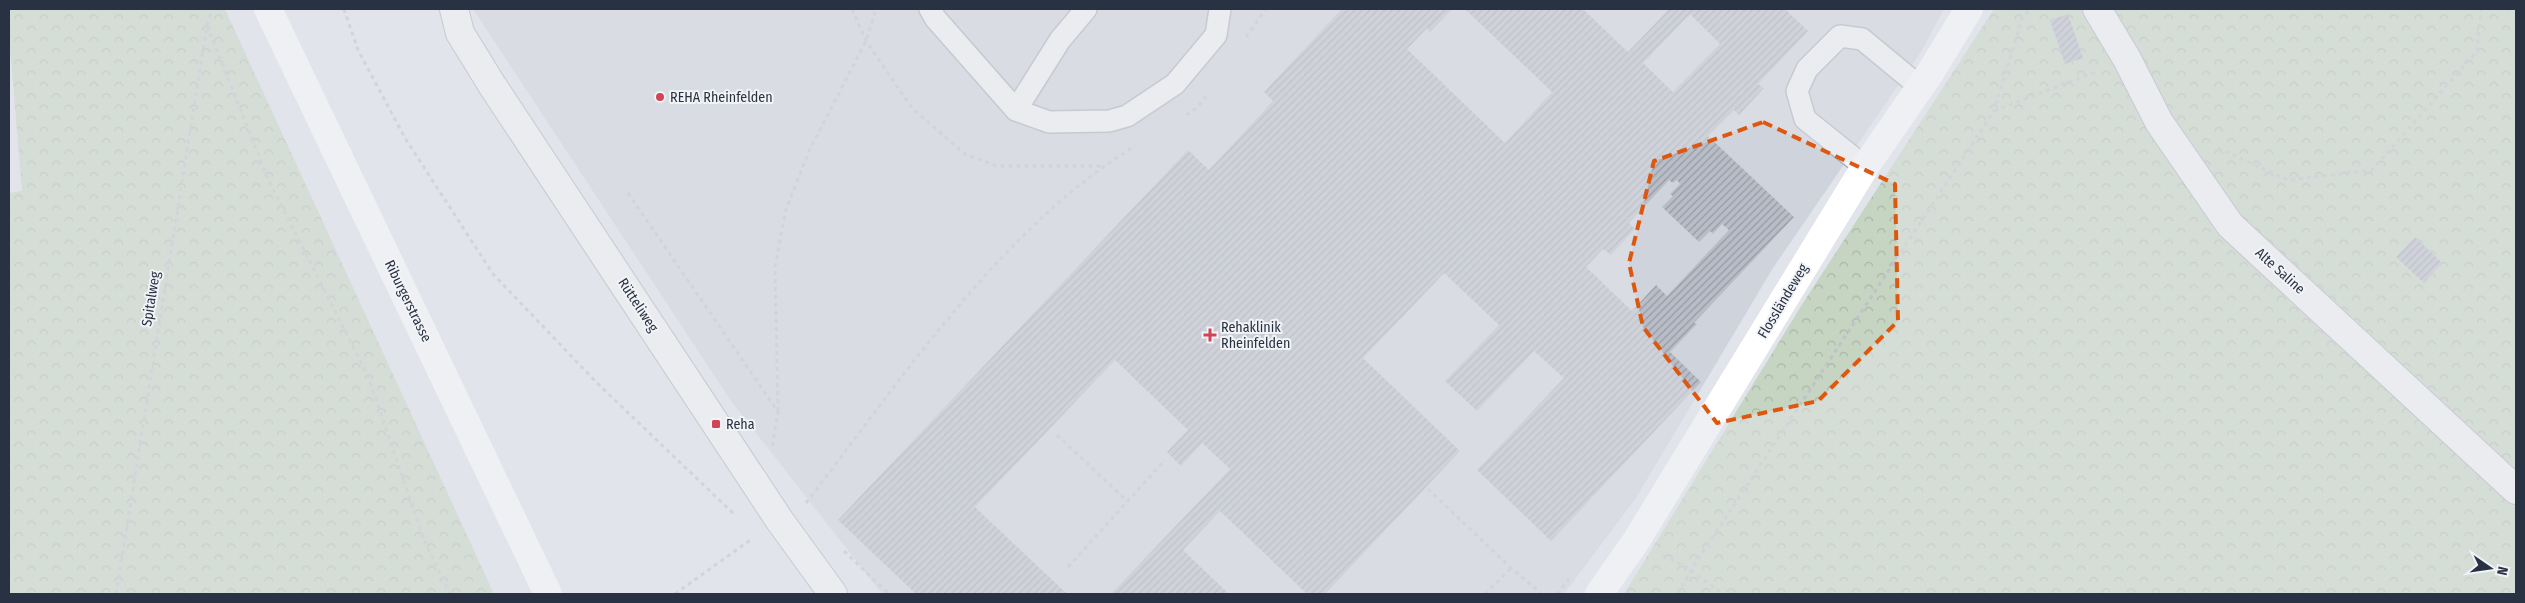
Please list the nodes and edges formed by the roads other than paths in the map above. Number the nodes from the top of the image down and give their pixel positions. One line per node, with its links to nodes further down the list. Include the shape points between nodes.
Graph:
1 (268, 9): 12 (street, Riburgerstrasse)
2 (454, 9): 13 (street, Rütteliweg, via 460,33 479,64 780,521)
3 (930, 9): 9 (lane)
4 (1086, 9): 9 (lane, via 1060,40)
5 (1220, 9): 9 (lane, via 1216,34 1175,84 1127,116 1109,121 1049,122)
6 (1969, 9): 8 (street, Flossländeweg)
7 (2097, 9): 11 (street, Alte Saline, via 2159,122 2230,226)
8 (1920, 87): 10 (street, Flossländeweg); 10 (lane, via 1862,39 1840,36 1807,69 1797,91 1805,119)
9 (1016, 110)
10 (1865, 167): 14 (street, Flossländeweg, via 1636,541)
11 (2516, 490)
12 (548, 594)
13 (834, 594)
14 (1599, 594)

